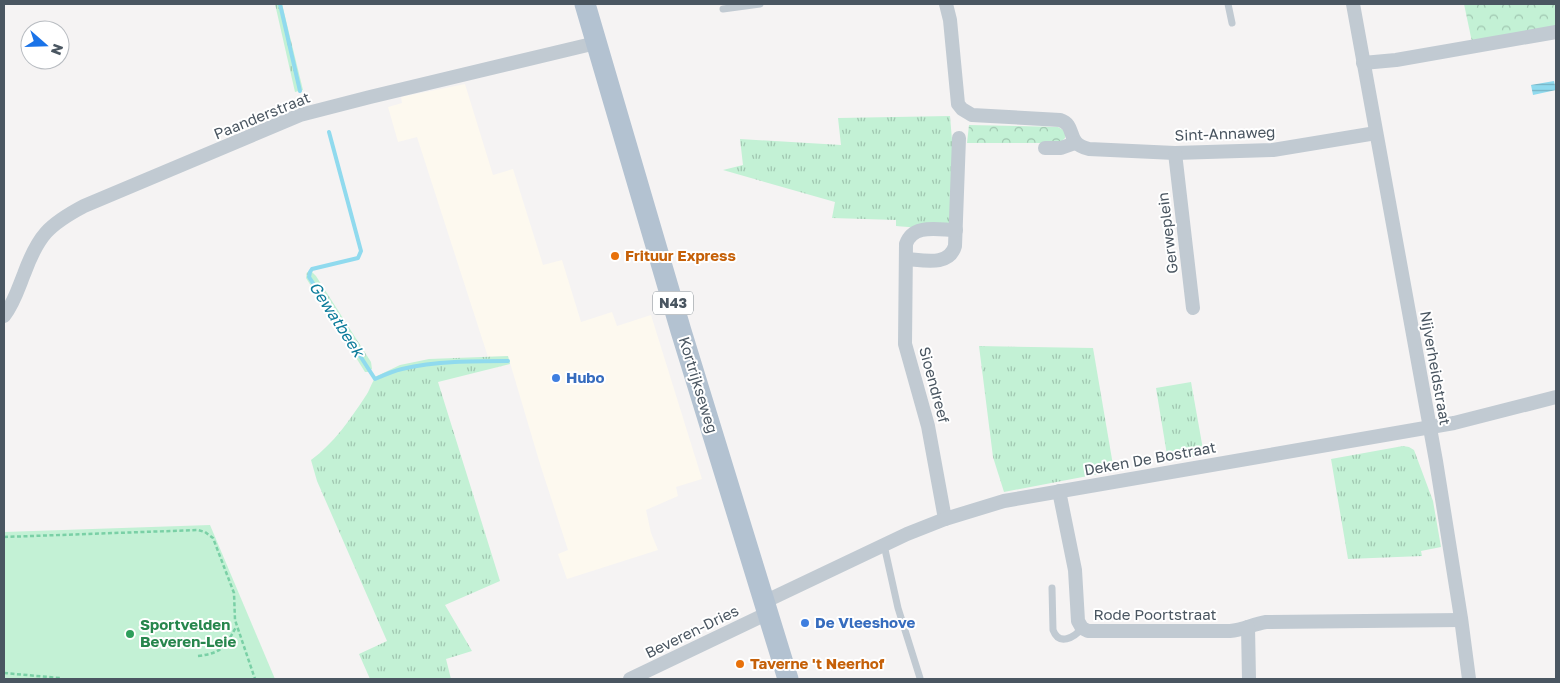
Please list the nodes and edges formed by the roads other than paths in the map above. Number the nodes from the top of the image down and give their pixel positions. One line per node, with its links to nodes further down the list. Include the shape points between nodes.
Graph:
1 (585, 4): 9 (main road, Kortrijkseweg / N43)
2 (760, 4): 6 (lane)
3 (946, 4): 13 (street, via 958,104 965,111 980,116 1060,120 1069,125)
4 (1228, 4): 7 (lane)
5 (1353, 4): 10 (street, Nijverheidstraat)
6 (723, 9)
7 (1232, 23)
8 (1556, 32): 10 (street)
9 (596, 44): 19 (street, Paanderstraat, via 300,115 84,206 63,217 44,233); 26 (main road, Kortrijkseweg / N43)
10 (1363, 63): 11 (street, Nijverheidstraat)
11 (1376, 133): 15 (street, Sint-Annaweg, via 1273,150); 21 (street, Nijverheidstraat)
12 (959, 138): 16 (street)
13 (1076, 143): 14 (street, Sint-Annaweg, via 1061,148); 15 (street, Sint-Annaweg, via 1089,149)
14 (1045, 148)
15 (1175, 153): 18 (street, Gerweplein)
16 (956, 230): 17 (street, Sioendreef, via 914,232 907,241); 17 (street, via 955,246 948,258)
17 (906, 259): 23 (street, Sioendreef, via 906,344 928,426)
18 (1193, 308)
19 (4, 316)
20 (1556, 397): 21 (street, Deken De Bostraat)
21 (1429, 428): 22 (street, Deken De Bostraat); 27 (street, Nijverheidstraat)
22 (1059, 491): 23 (street, Deken De Bostraat, via 1004,501); 29 (street, Rode Poortstraat, via 1076,570 1078,618)
23 (945, 519): 24 (street, Deken De Bostraat)
24 (884, 545): 26 (street, Deken De Bostraat); 30 (lane, via 898,608)
25 (1052, 588): 29 (lane, via 1056,636 1069,639)
26 (766, 608): 31 (street, Beveren-Dries); 32 (main road, Kortrijkseweg / N43)
27 (1461, 620): 28 (street, Rode Poortstraat, via 1266,622); 34 (street, Nijverheidstraat)
28 (1248, 627): 29 (street, Rode Poortstraat, via 1230,631 1093,632); 33 (street)
29 (1082, 628)
30 (920, 678)
31 (630, 679)
32 (788, 679)
33 (1249, 679)
34 (1469, 679)

